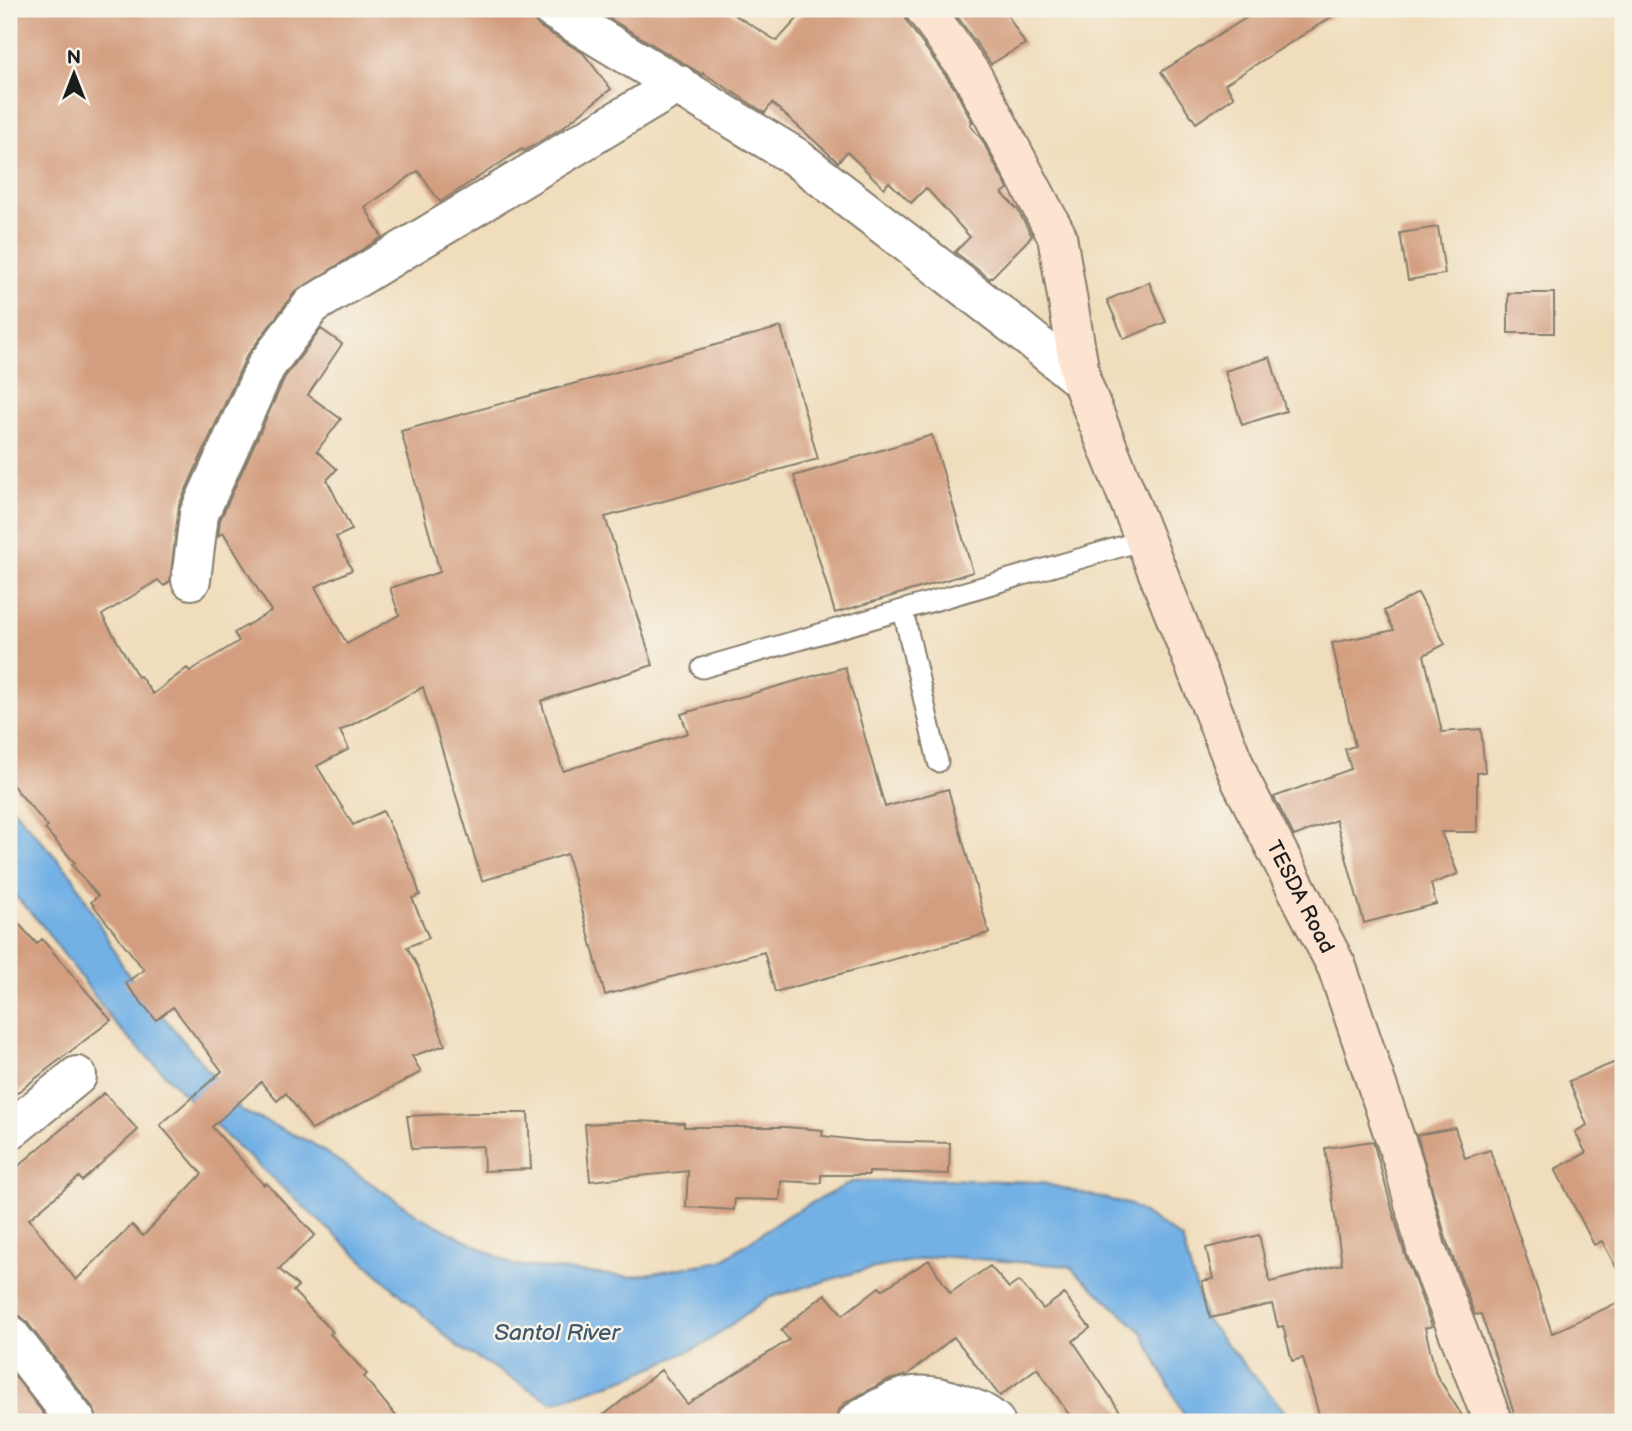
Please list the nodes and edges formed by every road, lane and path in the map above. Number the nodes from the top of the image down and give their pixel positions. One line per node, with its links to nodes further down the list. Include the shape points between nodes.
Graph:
1 (552, 9): 3 (street)
2 (925, 9): 4 (street, TESDA Road, via 973,77 1057,236)
3 (678, 84): 4 (street, via 794,156); 6 (street, via 312,305 266,366 205,502)
4 (1081, 380): 5 (street, TESDA Road)
5 (1144, 540): 7 (lane); 16 (street, TESDA Road, via 1241,781 1338,967 1404,1165 1426,1249)
6 (191, 580)
7 (902, 610): 8 (lane); 9 (lane)
8 (702, 668)
9 (938, 762)
10 (77, 1076): 11 (street)
11 (9, 1131)
12 (9, 1334): 13 (street)
13 (77, 1422)
14 (857, 1422): 15 (street, via 915,1394 944,1397 988,1414)
15 (995, 1422)
16 (1493, 1422)

